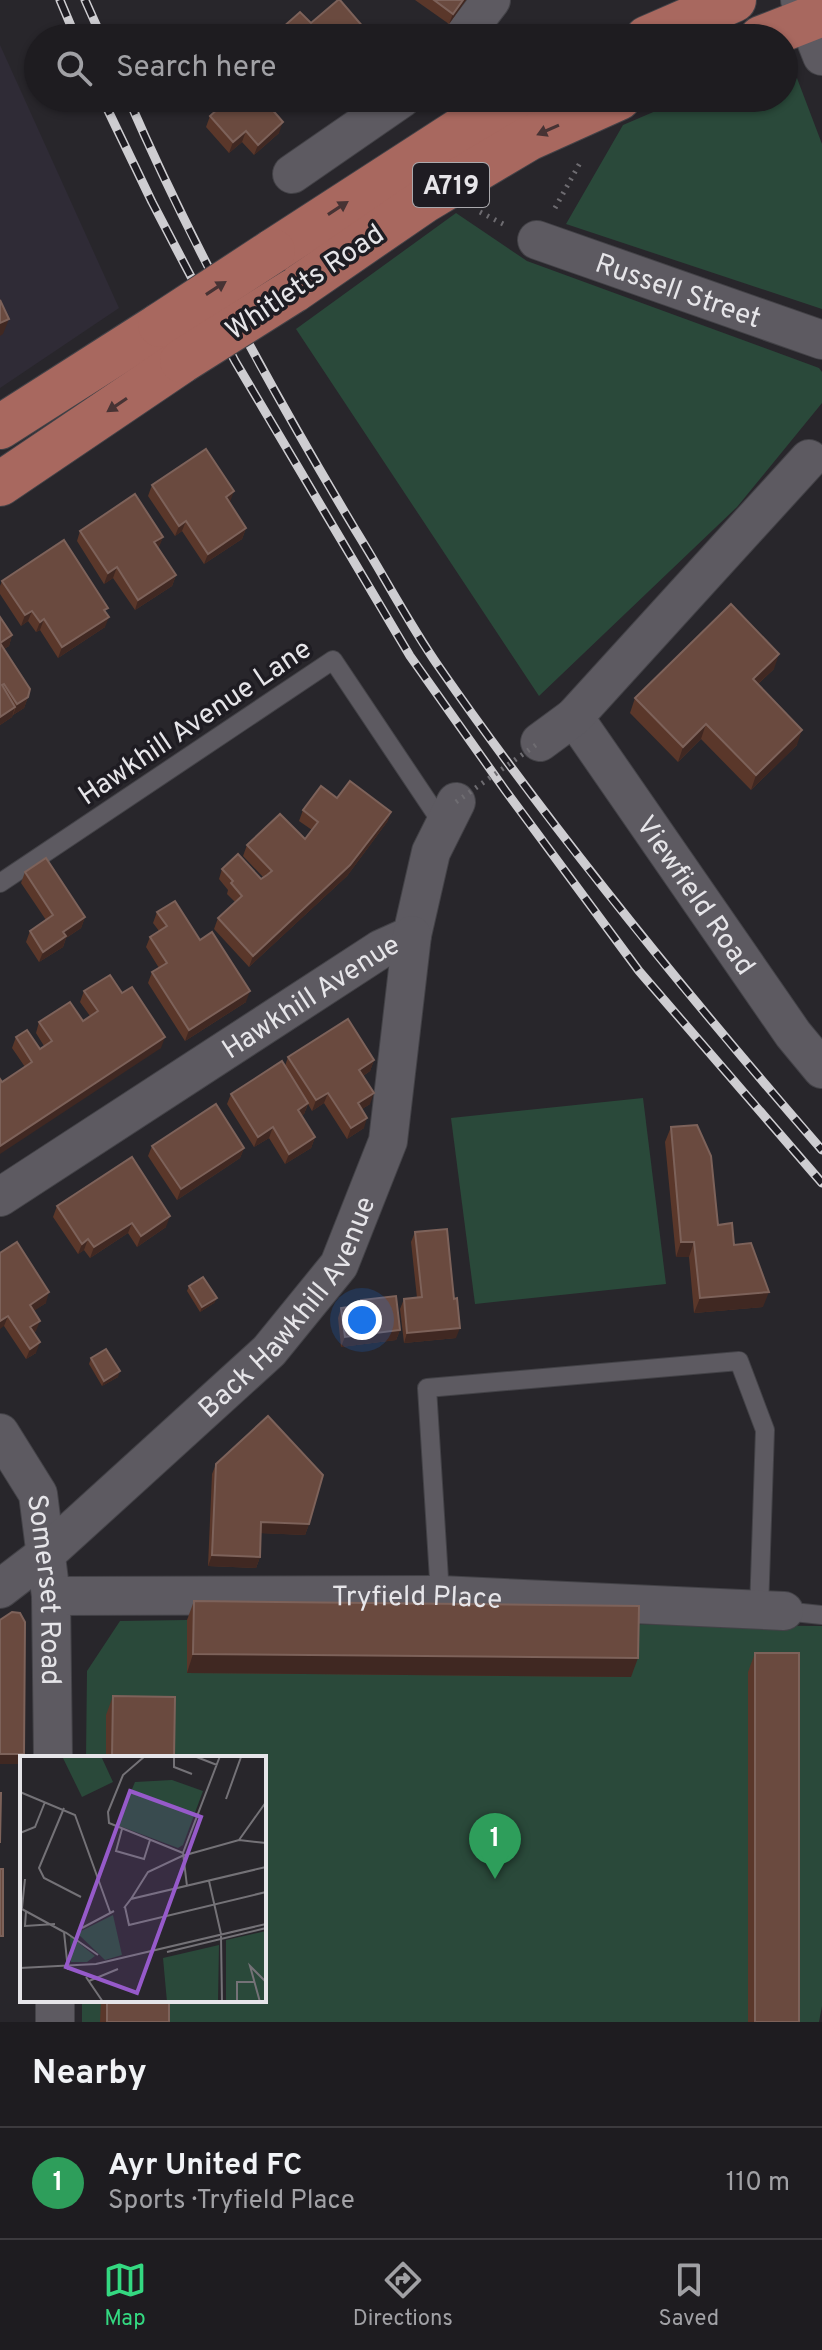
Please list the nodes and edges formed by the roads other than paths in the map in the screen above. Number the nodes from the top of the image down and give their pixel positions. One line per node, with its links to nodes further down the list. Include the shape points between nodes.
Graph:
1 (491, 0): 3 (street)
2 (734, 0): 4 (main road)
3 (473, 24)
4 (680, 24)
5 (382, 112): 8 (street)
6 (493, 112): 11 (main road, Whitletts Road / A719, one-way to 6, bridge)
7 (588, 112): 13 (main road, Whitletts Road / A719, one-way to 13, bridge, via 528,139 424,201)
8 (292, 174)
9 (537, 240): 10 (street, Russell Street)
10 (822, 340)
11 (0, 427)
12 (809, 459): 14 (street)
13 (0, 484)
14 (574, 717): 15 (street); 19 (street, Viewfield Road)
15 (540, 742)
16 (450, 814): 17 (lane, Hawkhill Avenue Lane, via 333,660); 18 (street, Hawkhill Avenue, via 431,852)
17 (0, 883)
18 (412, 935): 20 (street, Hawkhill Avenue, via 381,949); 22 (street, Back Hawkhill Avenue, via 388,1141 339,1265 269,1351)
19 (822, 1069)
20 (0, 1197)
21 (0, 1433): 22 (street, Somerset Road, via 38,1494)
22 (47, 1553): 23 (street, Back Hawkhill Avenue); 25 (street, Somerset Road)
23 (0, 1589)
24 (440, 1595): 25 (street, Tryfield Place); 26 (street, Tryfield Place); 26 (lane, via 427,1388 739,1361 765,1430)
25 (51, 1596): 28 (street, Somerset Road)
26 (772, 1610): 27 (lane)
27 (822, 1615)
28 (53, 1756)

